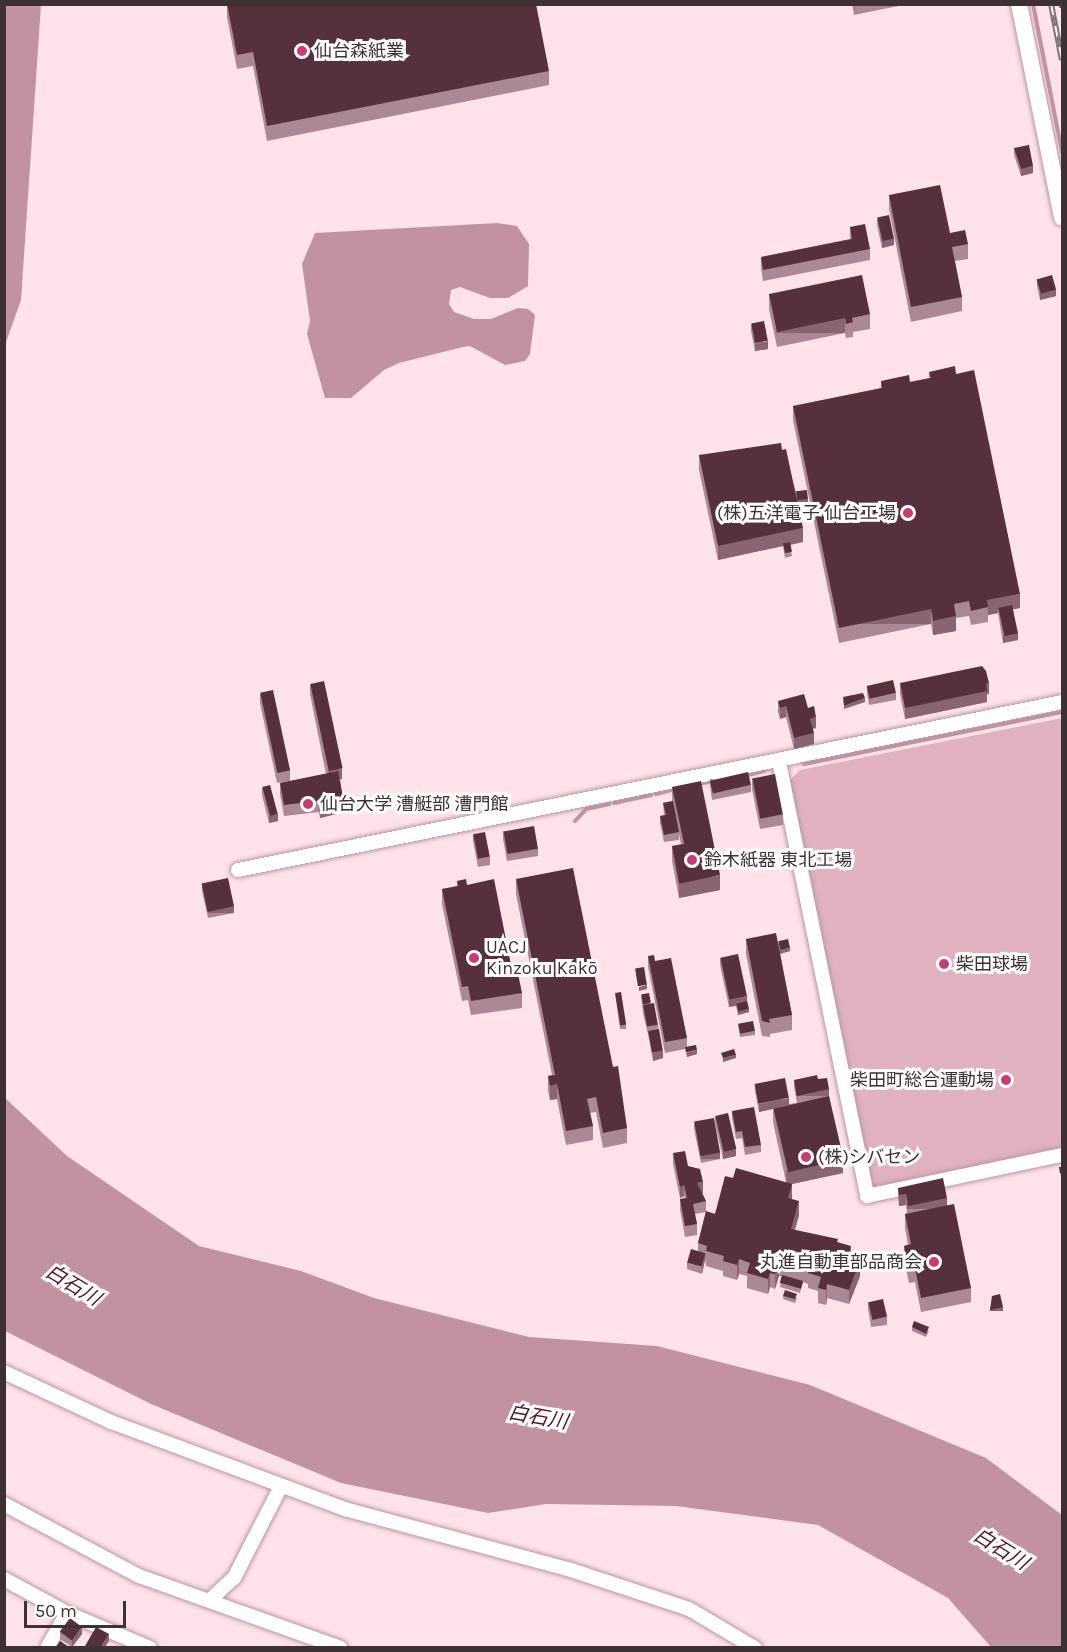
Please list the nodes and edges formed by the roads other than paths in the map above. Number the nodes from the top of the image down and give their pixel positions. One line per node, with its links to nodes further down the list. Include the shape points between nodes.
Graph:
1 (1019, 4): 2 (street)
2 (1062, 218)
3 (1062, 702): 4 (street)
4 (779, 762): 5 (street); 6 (street, via 867,1196)
5 (238, 870)
6 (1062, 1155)
7 (4, 1372): 8 (street, via 111,1422)
8 (281, 1486): 11 (street, via 234,1578); 16 (street, via 345,1509 689,1609)
9 (4, 1504): 11 (street, via 139,1576)
10 (4, 1579): 12 (street)
11 (210, 1600): 15 (street)
12 (67, 1613): 13 (street); 14 (street)
13 (47, 1647)
14 (150, 1647)
15 (341, 1647)
16 (755, 1647)

